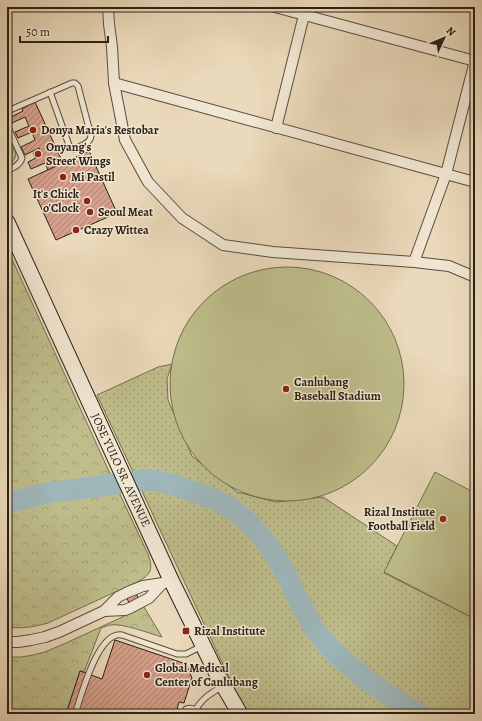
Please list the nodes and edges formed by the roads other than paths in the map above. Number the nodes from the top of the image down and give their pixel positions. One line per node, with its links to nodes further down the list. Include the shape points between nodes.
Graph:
1 (108, 7): 5 (street)
2 (275, 7): 3 (street)
3 (305, 11): 4 (street); 9 (street)
4 (475, 61): 12 (street)
5 (114, 83): 9 (street); 15 (street, via 125,140 148,182 182,218 223,244 273,252)
6 (50, 92): 6 (lane, via 72,83 78,86 91,136 88,143 74,149 70,148); 7 (lane)
7 (7, 113)
8 (7, 125): 10 (lane)
9 (276, 128): 12 (street)
10 (8, 132): 11 (lane, via 22,160)
11 (7, 171)
12 (446, 174): 13 (street); 15 (street)
13 (475, 182)
14 (7, 222): 17 (street, JOSE YULO SR. AVENUE, via 142,515)
15 (414, 262): 16 (street, via 449,266)
16 (475, 277)
17 (167, 581): 18 (street, via 128,592 118,597); 18 (street, via 139,604 125,610); 20 (street, JOSE YULO SR. AVENUE)
18 (104, 611): 19 (street, via 45,637)
19 (7, 642)
20 (203, 645): 21 (street, JOSE YULO SR. AVENUE); 23 (lane, via 186,654 178,654 122,635 114,636 106,641 96,657)
21 (224, 686): 22 (lane, via 206,697); 26 (street, JOSE YULO SR. AVENUE)
22 (195, 712): 24 (lane, via 190,708); 25 (lane, via 200,711)
23 (75, 714)
24 (183, 714)
25 (203, 714)
26 (240, 714)

